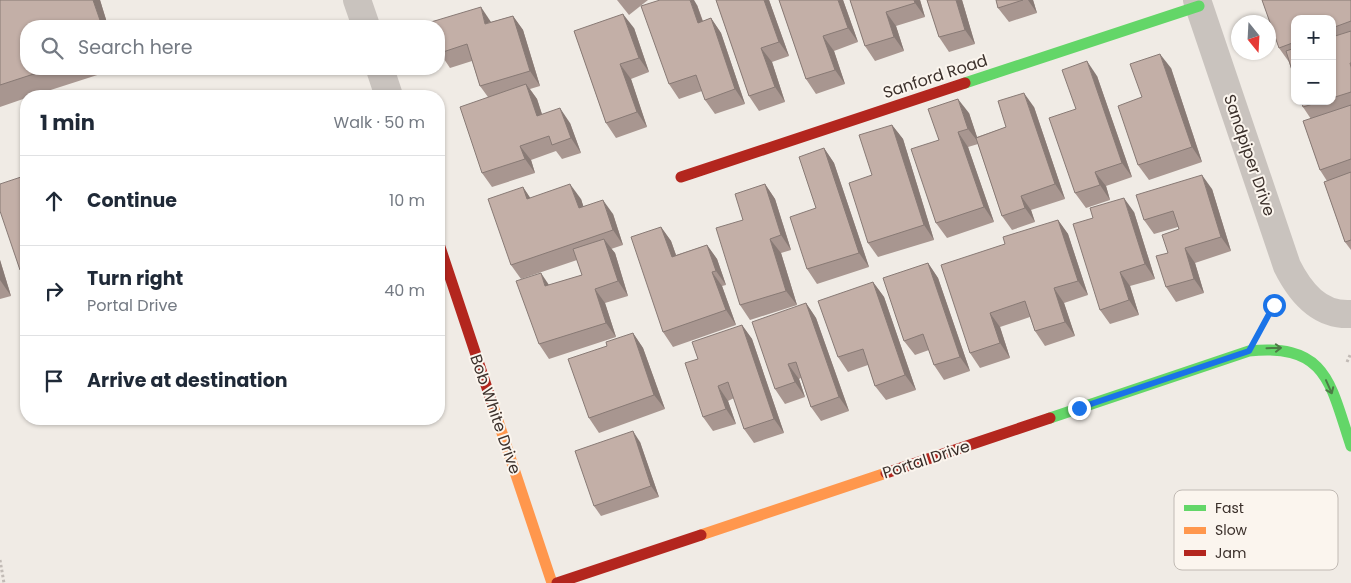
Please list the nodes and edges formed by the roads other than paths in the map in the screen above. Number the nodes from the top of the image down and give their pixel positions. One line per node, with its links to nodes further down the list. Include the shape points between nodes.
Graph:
1 (357, 0): 3 (street)
2 (1198, 3): 6 (street, Sanford Road); 8 (street, Sandpiper Drive, via 1287,266 1296,284 1314,303 1329,312)
3 (364, 20)
4 (382, 75): 5 (street)
5 (387, 90)
6 (682, 177)
7 (445, 262): 10 (street, Bob White Drive)
8 (1351, 314)
9 (1351, 446): 11 (street, Portal Drive, one-way to 9, via 1249,351 1284,348 1312,360 1323,373)
10 (552, 583)
11 (557, 583)

